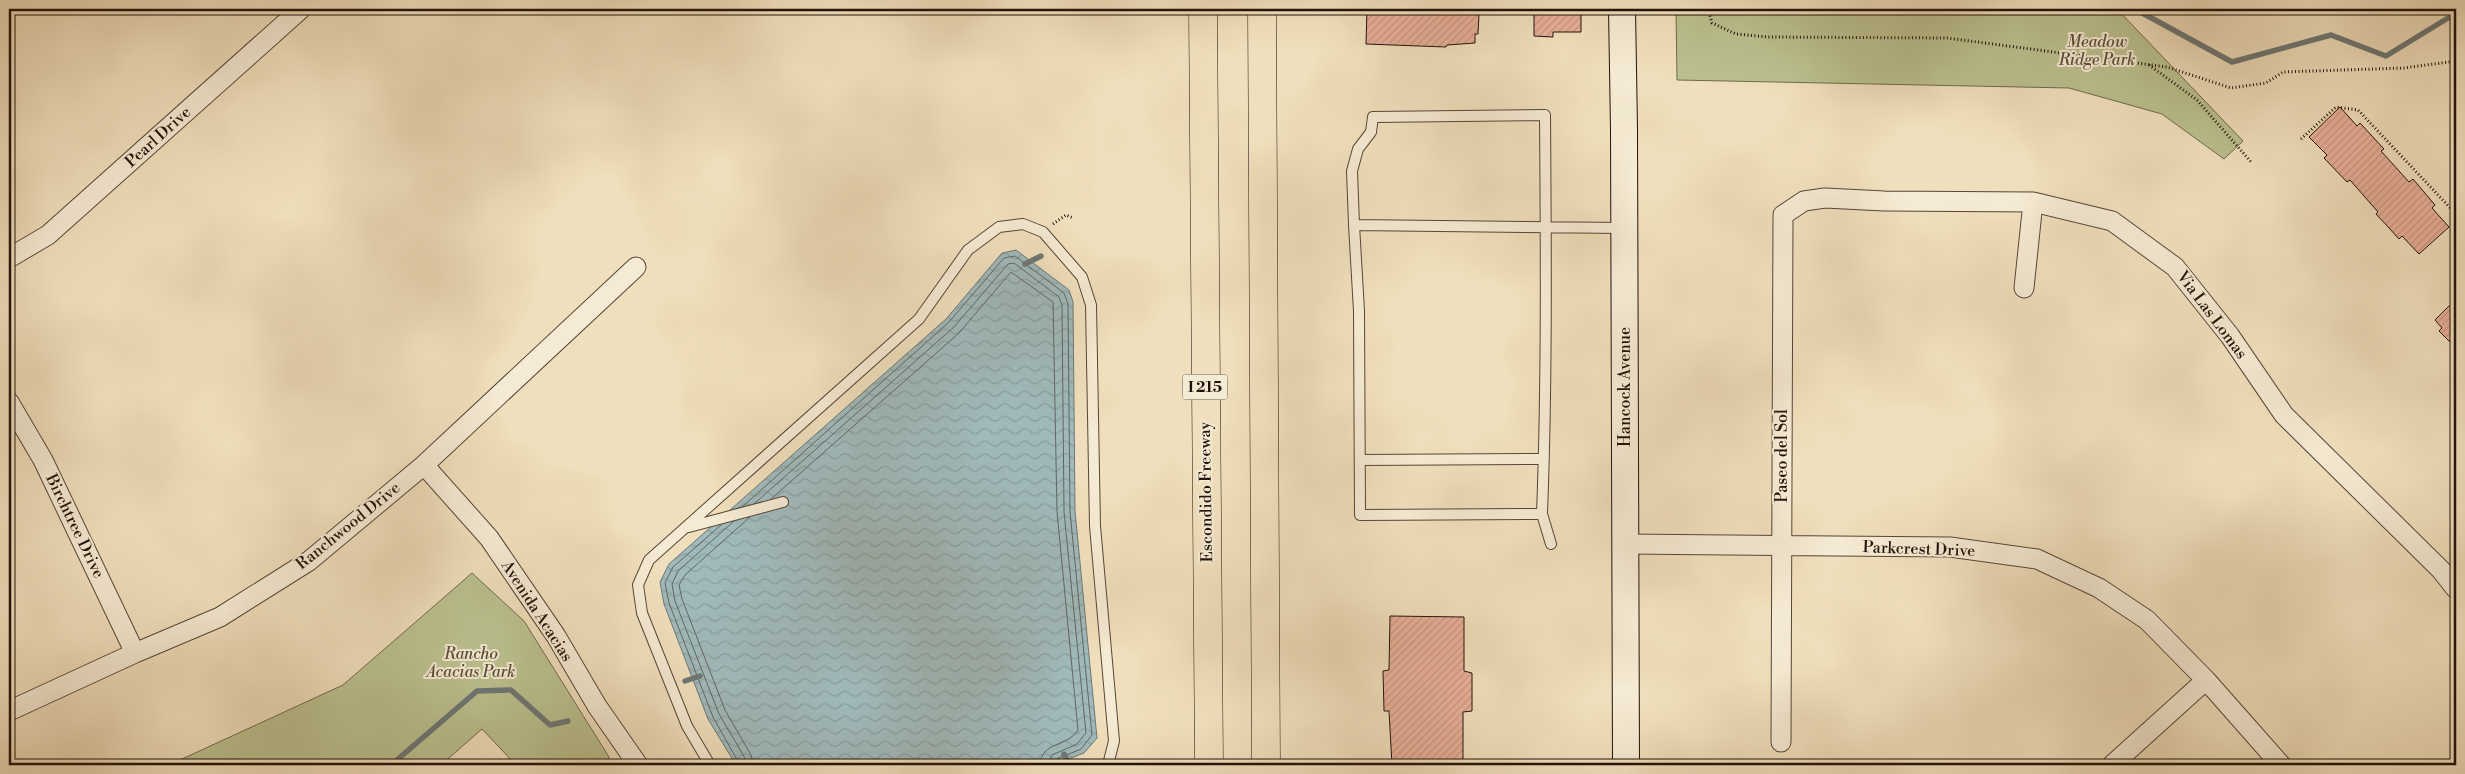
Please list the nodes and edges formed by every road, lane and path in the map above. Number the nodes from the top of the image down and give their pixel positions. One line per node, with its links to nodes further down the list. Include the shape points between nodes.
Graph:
1 (301, 9): 18 (street, Pearl Drive, via 48,235)
2 (1203, 9): 39 (highway, Escondido Freeway / I 215)
3 (1262, 9): 40 (highway)
4 (1622, 9): 16 (main road, Hancock Avenue)
5 (1708, 9): 7 (path, via 1712,23 1736,34 1947,38)
6 (2456, 61): 7 (path, via 2404,68 2282,72 2266,82 2230,88)
7 (2149, 64): 9 (path, via 2197,100)
8 (2301, 139): 12 (path, via 2336,107 2358,110)
9 (2251, 162)
10 (1825, 198): 11 (street, Via Las Lomas); 30 (street, Paseo del Sol, via 1804,201 1783,216)
11 (2033, 202): 20 (street); 31 (street, Via Las Lomas, via 2112,220 2176,267 2230,336 2284,415 2441,570)
12 (2456, 214)
13 (1073, 218): 17 (path, via 1066,216)
14 (1354, 225): 15 (lane); 15 (lane, via 1352,171 1358,150 1371,132 1373,118 1545,115); 23 (lane, via 1359,311)
15 (1546, 227): 16 (lane); 22 (lane)
16 (1625, 228): 29 (main road, Hancock Avenue)
17 (1043, 232): 27 (lane, via 1023,224 999,227 968,250 919,319); 38 (lane, via 1082,277 1091,305 1095,526 1114,741)
18 (9, 258)
19 (636, 267): 24 (street, Ranchwood Drive)
20 (2024, 288)
21 (9, 402): 32 (street, Birchtree Drive, via 43,460)
22 (1544, 459): 23 (lane); 26 (lane)
23 (1360, 460): 26 (lane, via 1360,516)
24 (424, 465): 32 (street, Ranchwood Drive, via 309,561 220,617); 36 (street, Avenida Acacias, via 489,538)
25 (783, 502): 27 (lane)
26 (1542, 514): 28 (lane)
27 (685, 528): 37 (lane, via 649,560 638,584 646,622 687,726)
28 (1551, 544)
29 (1626, 544): 30 (street, Parkcrest Drive); 41 (main road, Hancock Avenue)
30 (1782, 545): 33 (street, Parkcrest Drive, via 1950,547 2037,559 2099,588 2147,620); 35 (street, Paseo del Sol)
31 (2456, 589)
32 (135, 653): 34 (street, Ranchwood Drive)
33 (2206, 680): 42 (street); 43 (street, Parkcrest Drive)
34 (9, 711)
35 (1781, 742)
36 (638, 765)
37 (710, 765)
38 (1108, 765)
39 (1209, 765)
40 (1266, 765)
41 (1626, 765)
42 (2112, 765)
43 (2281, 765)

